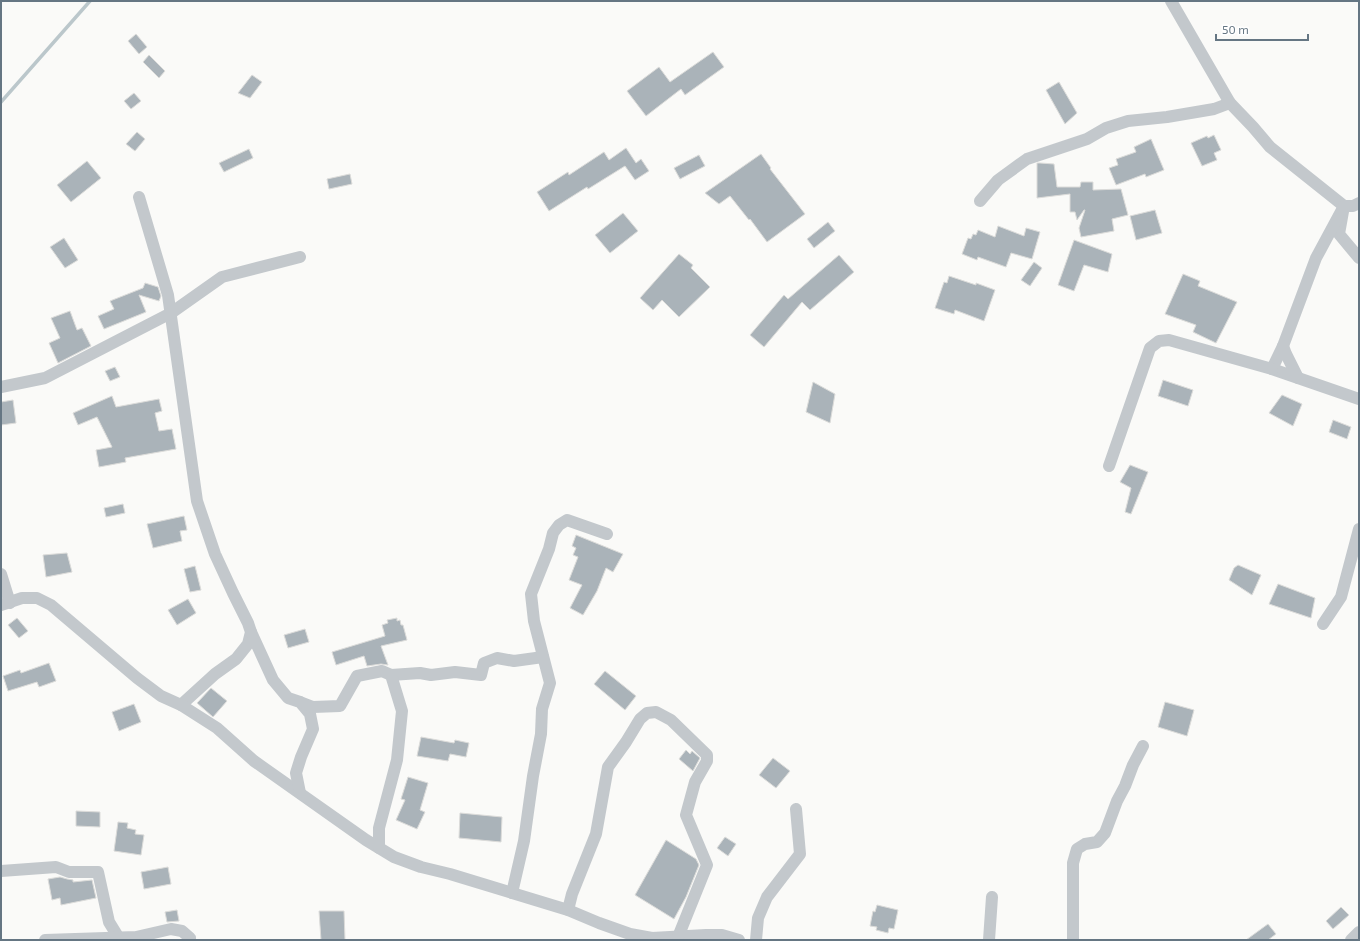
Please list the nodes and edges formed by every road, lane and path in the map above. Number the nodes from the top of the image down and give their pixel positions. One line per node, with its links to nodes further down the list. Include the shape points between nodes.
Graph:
1 (1171, 1): 2 (street)
2 (1230, 103): 4 (street, via 1214,109 1128,121 1106,128 1087,139 1027,159 998,180); 6 (street, via 1270,147)
3 (138, 197): 9 (street, via 168,295)
4 (980, 201)
5 (1359, 203): 6 (street)
6 (1344, 206): 8 (street, via 1339,234); 10 (street, via 1316,258)
7 (300, 257): 9 (street, via 222,277)
8 (1359, 258)
9 (171, 313): 13 (street, via 45,378); 21 (street, via 197,501 215,554)
10 (1283, 346): 11 (street); 12 (street)
11 (1272, 369): 12 (street); 15 (street, via 1170,340 1159,341 1150,348)
12 (1298, 378): 14 (street)
13 (1, 387)
14 (1359, 399)
15 (1109, 466)
16 (1359, 529): 20 (street, via 1341,597)
17 (607, 534): 22 (street, via 567,520 553,533 531,594 534,621)
18 (1, 574): 19 (street)
19 (6, 604): 25 (street, via 22,598 37,598 51,605 137,678 161,696)
20 (1323, 624)
21 (251, 632): 24 (street, via 274,680 288,698); 25 (street, via 248,644 236,659 215,674)
22 (543, 657): 23 (street, via 514,661 498,658 484,664 481,675 455,672); 31 (street, via 550,684 542,709 541,734 524,841)
23 (391, 675): 24 (street, via 382,671 358,676 340,706 313,707); 29 (street, via 402,711 397,760 379,828)
24 (300, 702): 27 (street, via 310,714 313,729 296,773)
25 (181, 706): 27 (street, via 217,728 254,761)
26 (1143, 746): 42 (street, via 1105,833 1097,842 1085,844 1077,849 1073,863)
27 (300, 793): 29 (street)
28 (796, 809): 40 (street, via 800,854 767,897 758,918)
29 (379, 848): 31 (street, via 394,857 421,867)
30 (1, 871): 36 (street, via 56,867 69,872 98,872 109,922)
31 (512, 893): 33 (street)
32 (992, 897): 41 (street)
33 (568, 910): 35 (street, via 630,934 652,938); 35 (street, via 596,834 608,767 640,719 656,712 671,720 707,755 707,762 695,782 686,815 707,865)
34 (1359, 932): 43 (street)
35 (678, 937): 39 (street, via 722,935)
36 (119, 939): 37 (street); 38 (street, via 171,929 182,931)
37 (45, 940)
38 (190, 940)
39 (740, 940)
40 (756, 940)
41 (989, 940)
42 (1073, 940)
43 (1351, 940)

